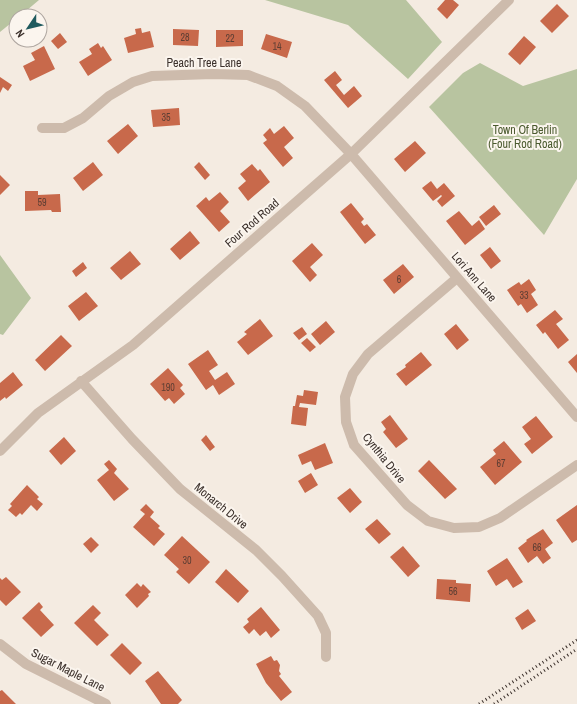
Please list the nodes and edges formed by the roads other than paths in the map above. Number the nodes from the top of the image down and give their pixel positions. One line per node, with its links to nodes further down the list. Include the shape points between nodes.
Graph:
1 (509, 0): 3 (street, Four Rod Road)
2 (42, 128): 3 (street, Peach Tree Lane, via 64,128 83,118 109,96 133,82 152,76 248,75 278,86 305,106)
3 (351, 154): 4 (street, Lori Ann Lane); 5 (street, Four Rod Road, via 133,345)
4 (457, 278): 6 (street, Lori Ann Lane); 8 (street, Cynthia Drive, via 368,354 352,374 345,404 346,422 354,444 407,505 428,521 454,528 479,527 500,518)
5 (81, 381): 7 (street, Four Rod Road, via 38,413); 10 (street, Monarch Drive, via 180,489 256,550 318,616 326,633)
6 (577, 417)
7 (0, 450)
8 (577, 465)
9 (0, 644): 11 (street, Sugar Maple Lane, via 26,664)
10 (326, 657)
11 (106, 704)

